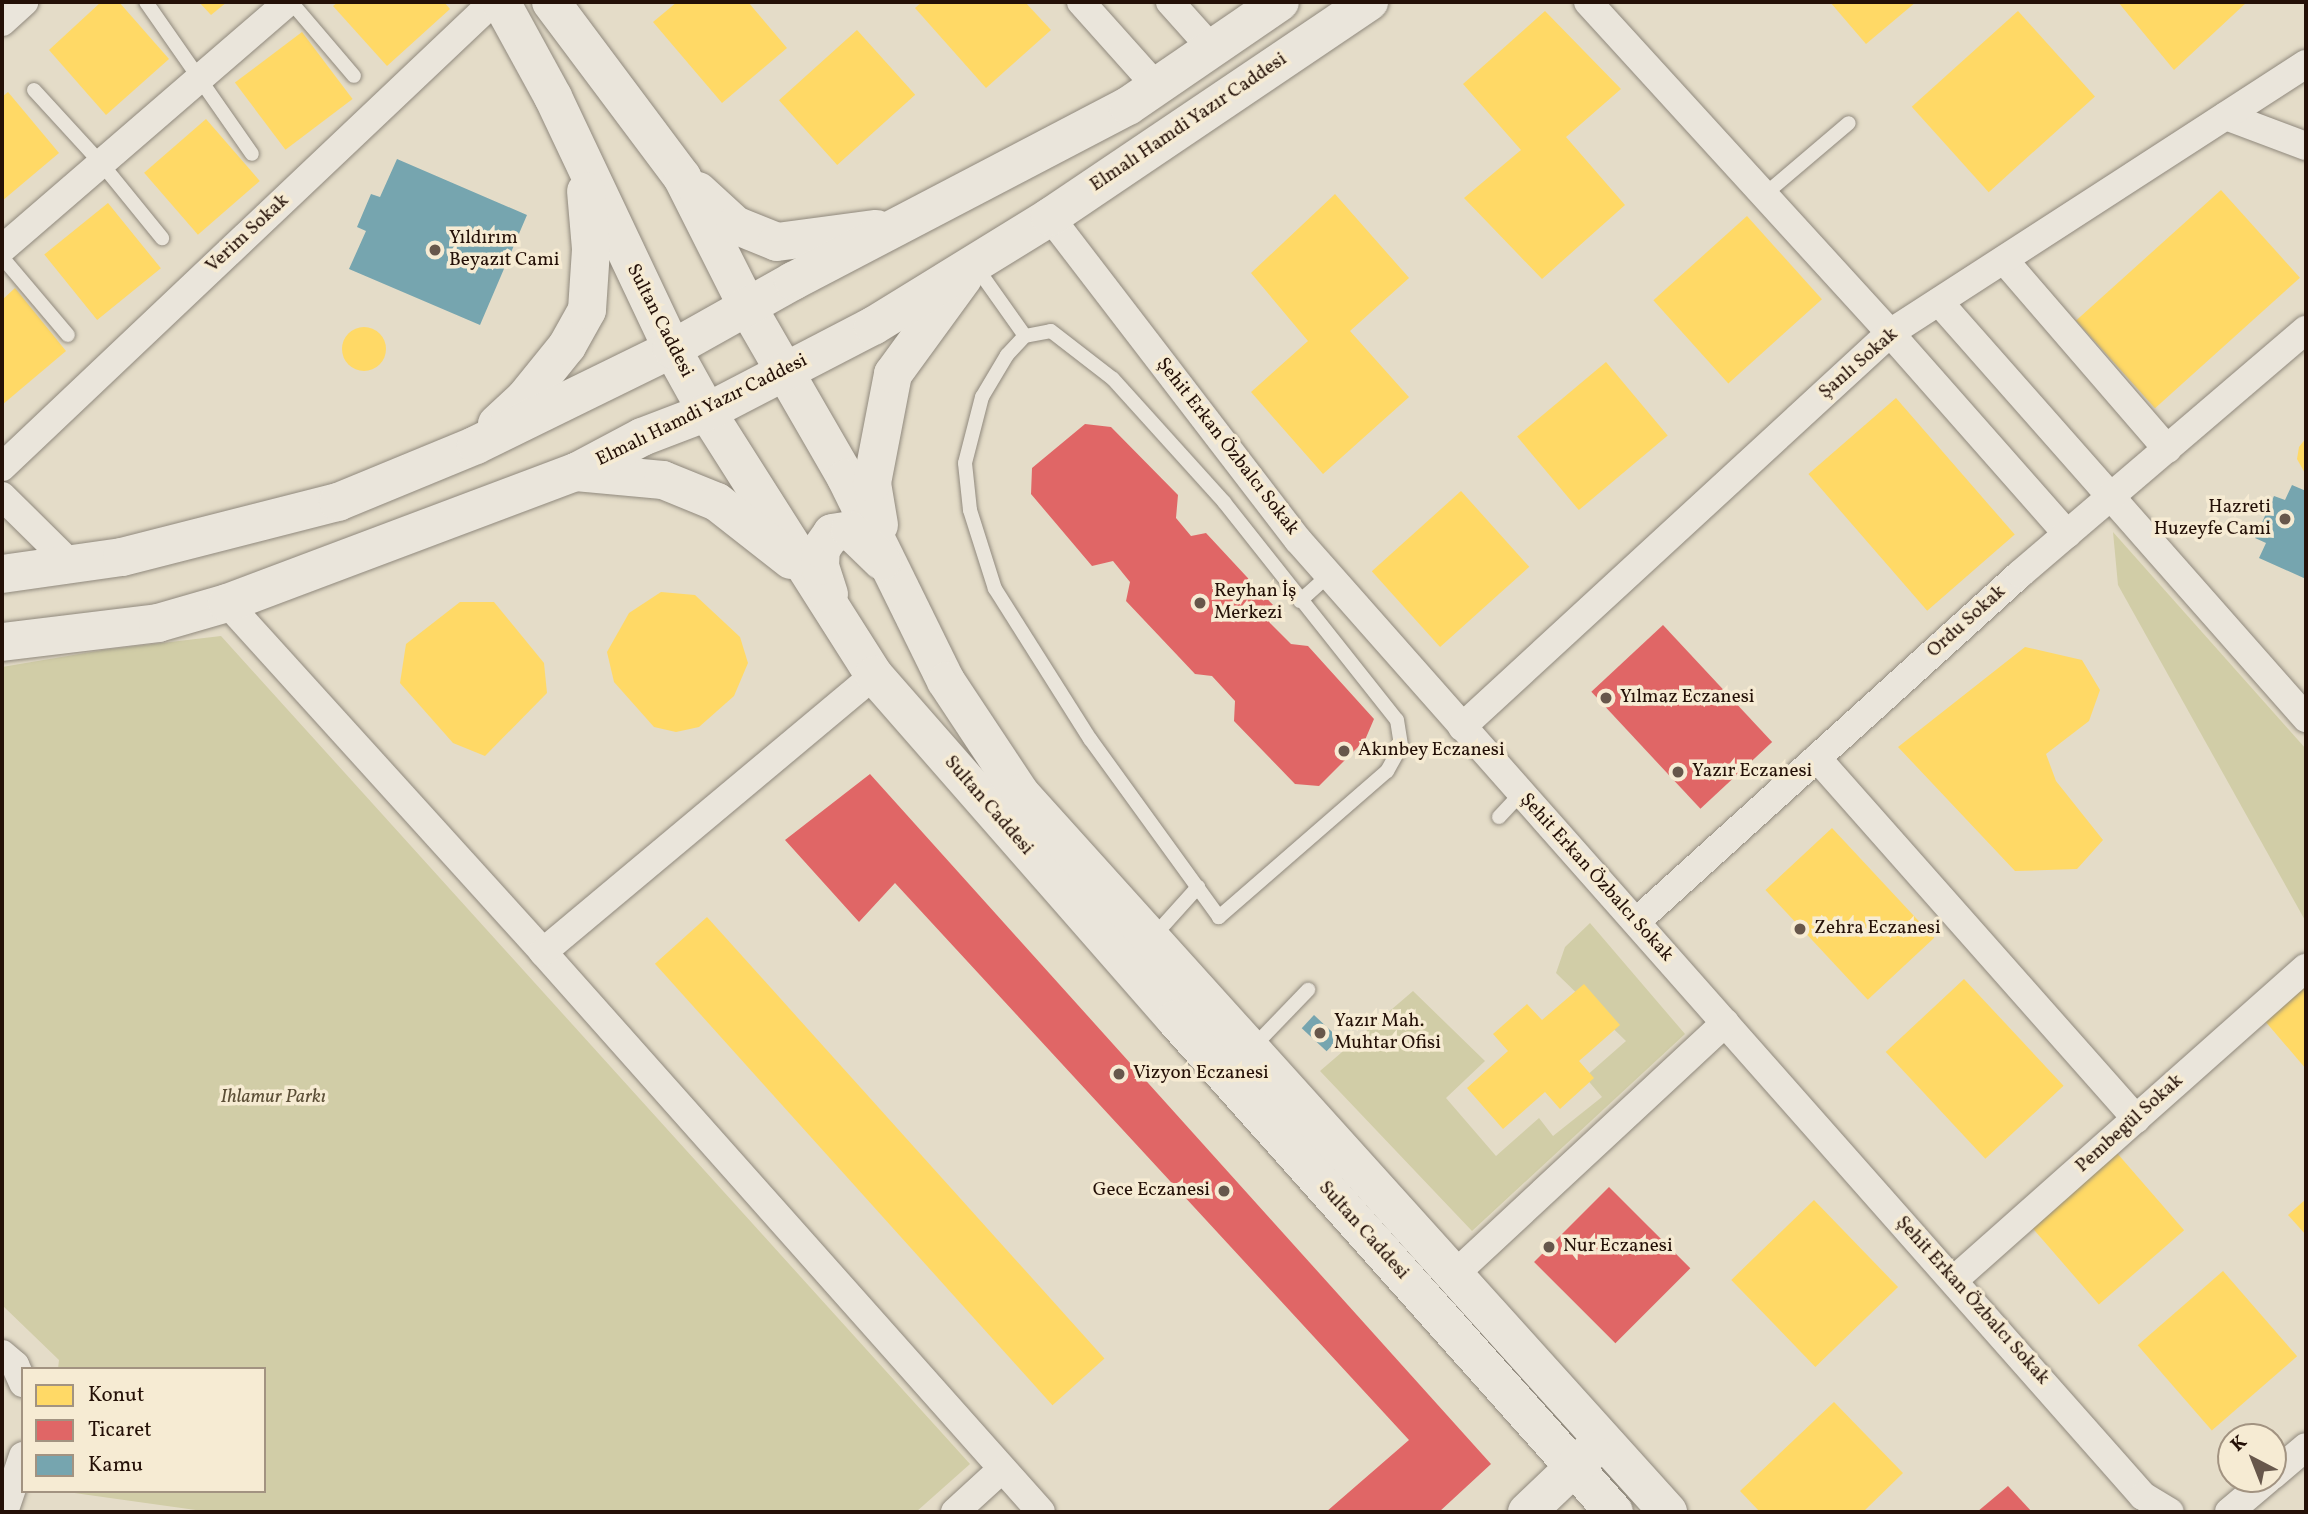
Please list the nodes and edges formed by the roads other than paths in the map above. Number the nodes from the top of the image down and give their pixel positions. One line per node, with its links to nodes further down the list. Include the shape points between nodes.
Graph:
1 (24, 2): 12 (street)
2 (146, 2): 16 (lane)
3 (289, 2): 15 (lane); 16 (street)
4 (493, 2): 45 (street, Verim Sokak)
5 (501, 2): 24 (main road, Sultan Caddesi)
6 (1081, 2): 17 (street)
7 (1170, 2): 13 (street)
8 (1280, 2): 13 (main road)
9 (1369, 2): 27 (main road, Elmalı Hamdi Yazır Caddesi)
10 (1588, 2): 26 (street)
11 (556, 10): 25 (main road)
12 (2, 22)
13 (1213, 50): 17 (main road)
14 (2306, 64): 19 (street, Şanlı Sokak)
15 (354, 76)
16 (198, 79): 22 (lane); 23 (street)
17 (1157, 87): 28 (main road)
18 (34, 90): 23 (lane)
19 (2226, 117): 21 (street); 32 (street, Şanlı Sokak)
20 (1849, 123): 26 (lane)
21 (2306, 146)
22 (252, 154)
23 (101, 163): 29 (lane); 30 (street)
24 (584, 164): 40 (main road, Sultan Caddesi); 43 (main road, via 591,249 587,310 567,346 525,398)
25 (682, 177): 28 (main road, via 735,225 777,242); 35 (main road, Sultan Caddesi)
26 (1764, 195): 37 (street)
27 (1050, 217): 33 (main road, Elmalı Hamdi Yazır Caddesi); 54 (street, Şehit Erkan Özbalcı Sokak)
28 (906, 225): 35 (main road)
29 (162, 238)
30 (2, 249)
31 (2, 257): 38 (lane)
32 (2004, 260): 34 (street, Şanlı Sokak); 44 (street)
33 (973, 263): 39 (lane); 41 (main road, Elmalı Hamdi Yazır Caddesi, via 873,326); 51 (main road, via 893,373 872,483)
34 (1939, 302): 37 (street, Şanlı Sokak); 48 (street)
35 (748, 308): 40 (main road); 41 (main road, Sultan Caddesi)
36 (2306, 330): 44 (street, Ordu Sokak)
37 (1890, 333): 49 (street); 61 (street, Şanlı Sokak)
38 (68, 335)
39 (1025, 336): 55 (lane, via 1051,331 1113,379 1224,502); 65 (lane, via 1007,355 982,397 965,463 974,523 995,589 1090,739)
40 (672, 349): 42 (main road, Sultan Caddesi); 43 (main road)
41 (784, 373): 42 (main road, Elmalı Hamdi Yazır Caddesi); 51 (main road, Sultan Caddesi, via 846,478)
42 (707, 412): 46 (main road, Elmalı Hamdi Yazır Caddesi, via 642,437); 52 (main road, Sultan Caddesi)
43 (476, 445): 50 (main road, via 338,502 122,557)
44 (2167, 449): 48 (street, Ordu Sokak)
45 (2, 467)
46 (576, 471): 52 (main road, via 663,481 717,502); 56 (main road, Elmalı Hamdi Yazır Caddesi)
47 (2, 496): 50 (street)
48 (2109, 498): 49 (street, Ordu Sokak); 60 (street)
49 (2067, 534): 62 (street, Ordu Sokak)
50 (71, 564): 53 (main road)
51 (889, 565): 57 (main road, via 850,530 832,533 821,549 820,566); 67 (main road, Sultan Caddesi, via 946,681 1020,793)
52 (808, 571): 57 (main road, Sultan Caddesi)
53 (2, 574)
54 (1329, 575): 55 (lane); 61 (street, Şehit Erkan Özbalcı Sokak)
55 (1300, 601): 65 (lane, via 1397,720 1401,746 1387,771 1219,917)
56 (227, 603): 58 (main road, Elmalı Hamdi Yazır Caddesi, via 158,623); 68 (street)
57 (834, 612): 59 (main road, Sultan Caddesi)
58 (2, 642)
59 (874, 675): 68 (street); 82 (main road, Sultan Caddesi)
60 (2306, 718)
61 (1462, 727): 63 (street, Şehit Erkan Özbalcı Sokak)
62 (1817, 758): 66 (street, Ordu Sokak); 73 (street)
63 (1521, 793): 64 (lane); 66 (street, Şehit Erkan Özbalcı Sokak)
64 (1499, 817)
65 (1198, 887): 67 (lane)
66 (1636, 922): 71 (street, Şehit Erkan Özbalcı Sokak)
67 (1152, 939): 72 (main road, Sultan Caddesi)
68 (543, 952): 83 (street)
69 (2306, 968): 73 (street, Pembegül Sokak)
70 (1308, 990): 72 (lane)
71 (1725, 1023): 74 (street); 75 (street, Şehit Erkan Özbalcı Sokak)
72 (1251, 1049): 74 (main road, Sultan Caddesi)
73 (2136, 1119): 75 (street, Pembegül Sokak)
74 (1455, 1273): 78 (main road, Sultan Caddesi)
75 (1954, 1280): 92 (street, Şehit Erkan Özbalcı Sokak, via 2143,1496)
76 (2, 1354): 77 (street, via 15,1365)
77 (21, 1378)
78 (1604, 1440): 82 (main road); 91 (main road, Sultan Caddesi)
79 (2306, 1447): 81 (street)
80 (21, 1462): 86 (street)
81 (2287, 1463)
82 (1574, 1467): 89 (main road); 90 (main road, Sultan Caddesi)
83 (1001, 1470): 87 (street); 88 (street)
84 (2253, 1493): 85 (street)
85 (2233, 1511)
86 (4, 1512)
87 (956, 1512)
88 (1041, 1512)
89 (1527, 1512)
90 (1614, 1512)
91 (1668, 1512)
92 (2170, 1512)

